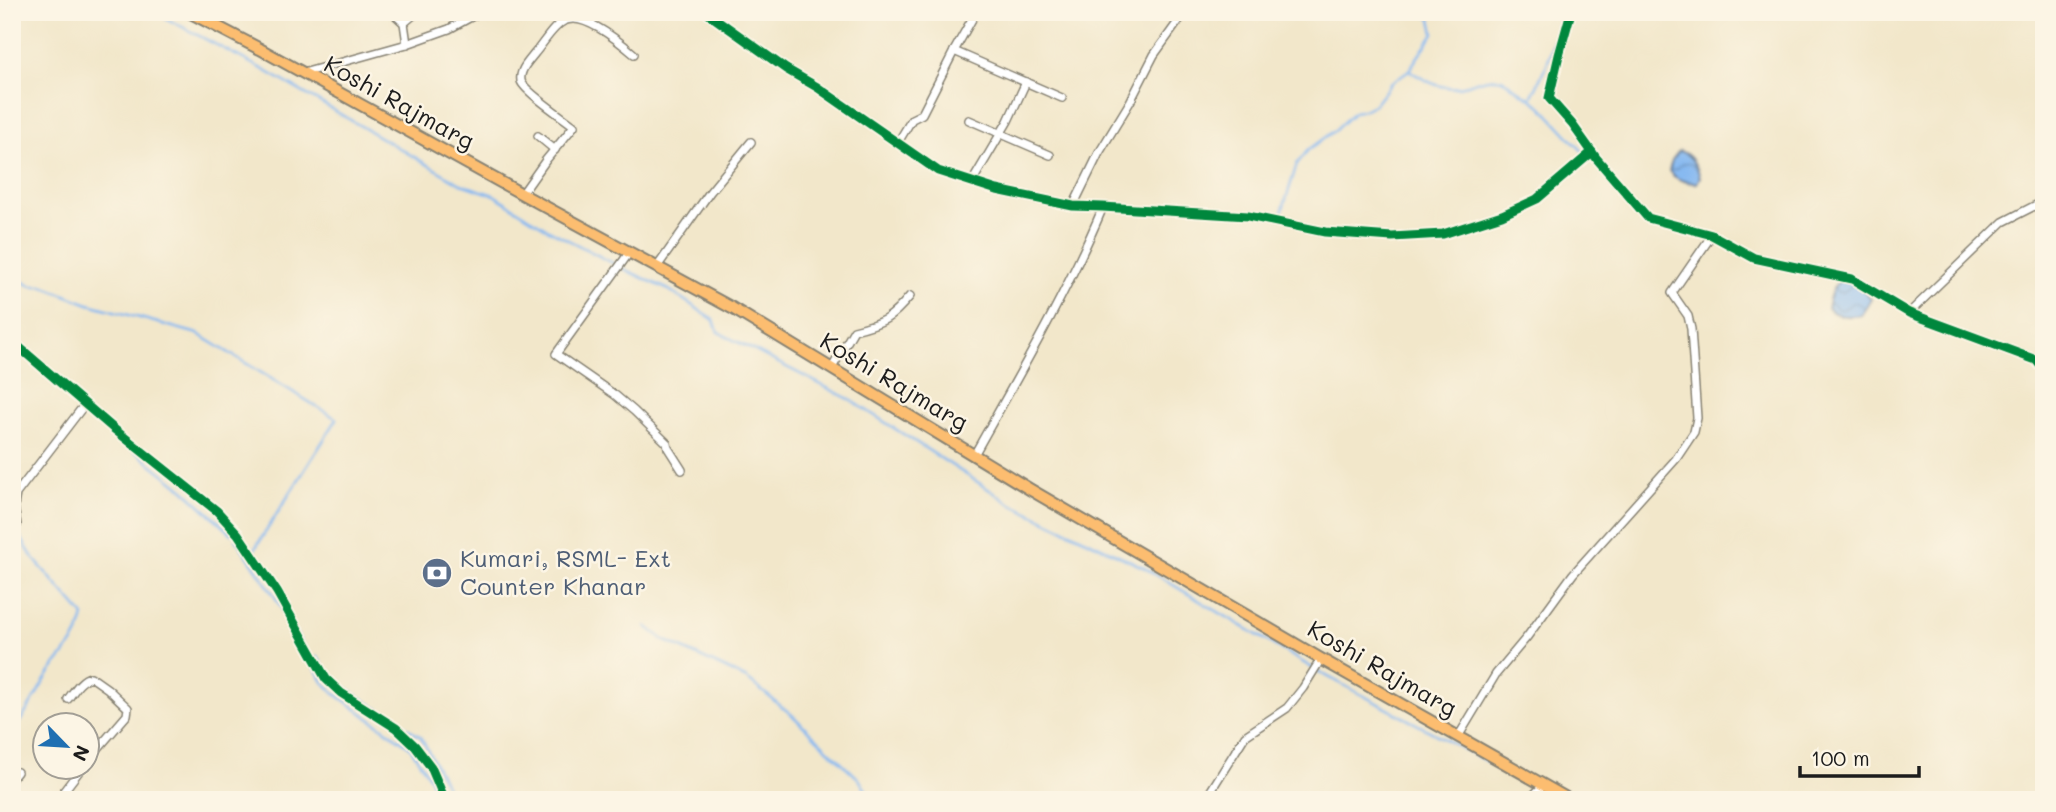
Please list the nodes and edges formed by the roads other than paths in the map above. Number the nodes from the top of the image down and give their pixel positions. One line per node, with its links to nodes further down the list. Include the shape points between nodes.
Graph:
1 (17, 12): 10 (street)
2 (189, 12): 15 (main road, Koshi Rajmarg)
3 (392, 12): 11 (street)
4 (417, 12): 11 (street)
5 (480, 12): 12 (street)
6 (706, 12): 22 (street)
7 (976, 12): 13 (street)
8 (1185, 12): 29 (street, via 1154,55)
9 (1571, 12): 24 (street, via 1549,98)
10 (12, 19)
11 (404, 23): 12 (street)
12 (407, 44): 15 (street)
13 (954, 51): 16 (street); 22 (street, via 922,114 912,119)
14 (634, 54): 23 (street, via 584,20 572,18 562,22 540,48 521,73 521,82 574,126)
15 (302, 73): 27 (main road, Koshi Rajmarg)
16 (1026, 82): 17 (street); 19 (street)
17 (1062, 98)
18 (969, 120): 19 (street)
19 (1001, 132): 25 (street); 26 (street)
20 (538, 136): 23 (street)
21 (751, 142): 33 (street)
22 (897, 144): 26 (street, via 938,171)
23 (555, 150): 27 (street)
24 (1592, 152): 30 (street, via 1537,199 1443,234 1392,237 1325,232 1248,216); 31 (street, via 1648,218)
25 (1050, 155)
26 (971, 182): 29 (street)
27 (522, 194): 32 (main road, Koshi Rajmarg)
28 (2044, 201): 35 (street, via 2003,222)
29 (1073, 206): 30 (street)
30 (1103, 206): 40 (street, via 1049,323)
31 (1712, 235): 35 (street, via 1754,258 1852,279); 45 (street, via 1672,293 1691,329 1694,432 1676,459 1573,574 1496,674)
32 (629, 253): 33 (main road, Koshi Rajmarg); 41 (street, via 555,354 634,411 667,443)
33 (657, 267): 37 (main road, Koshi Rajmarg)
34 (910, 296): 37 (street, via 894,316 853,330)
35 (1909, 313): 38 (street, via 2036,360)
36 (12, 341): 39 (street)
37 (832, 368): 40 (main road, Koshi Rajmarg)
38 (2044, 370)
39 (85, 404): 42 (street, via 16,495); 50 (street, via 238,534 326,679 415,746 431,767)
40 (974, 455): 43 (main road, Koshi Rajmarg)
41 (682, 470)
42 (18, 525)
43 (1319, 662): 45 (main road, Koshi Rajmarg); 51 (street, via 1287,708 1245,736)
44 (68, 699): 46 (street, via 91,677 128,708)
45 (1458, 737): 48 (main road, Koshi Rajmarg)
46 (102, 744)
47 (72, 780): 49 (street)
48 (1544, 785): 52 (street); 53 (main road, Koshi Rajmarg)
49 (57, 800)
50 (445, 800)
51 (1205, 800)
52 (1528, 800)
53 (1570, 800)

